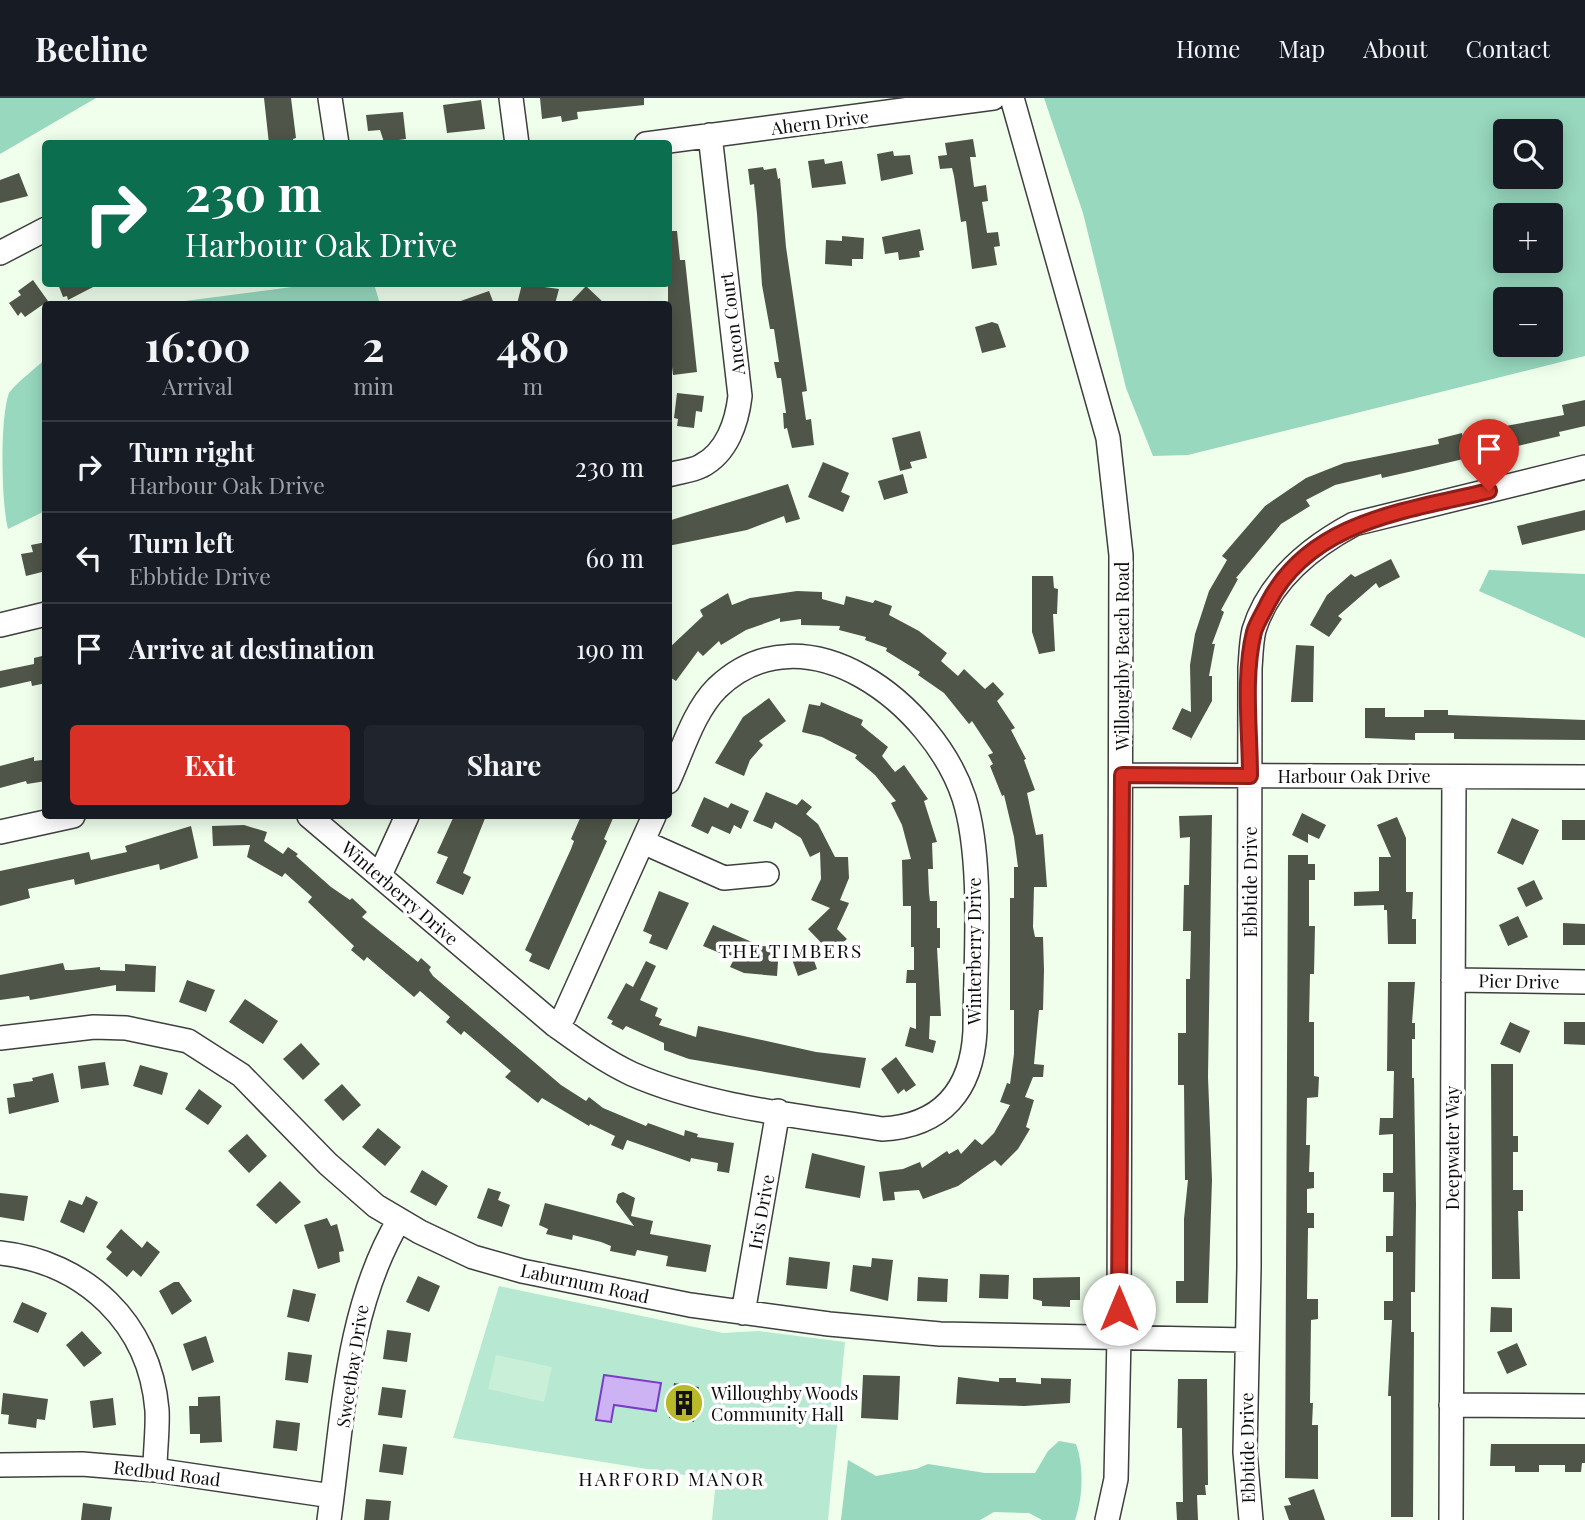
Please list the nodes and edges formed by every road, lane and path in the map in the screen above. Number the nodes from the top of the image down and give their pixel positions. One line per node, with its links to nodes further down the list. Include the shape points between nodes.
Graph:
1 (330, 98): 6 (street)
2 (512, 98): 7 (street)
3 (993, 98): 5 (street, Ahern Drive)
4 (1012, 98): 16 (street, Willoughby Beach Road, via 1092,377 1114,473 1121,555)
5 (710, 135): 8 (street, Ahern Drive); 12 (street, Ancon Court, via 740,396 737,421 723,446 702,466)
6 (336, 140)
7 (517, 140)
8 (672, 140)
9 (42, 231): 10 (street)
10 (0, 253)
11 (1585, 467): 17 (street, Ebbtide Drive, via 1354,524 1323,541 1297,564 1275,589 1255,630 1250,668)
12 (672, 474)
13 (42, 615): 14 (street)
14 (0, 625)
15 (672, 773): 32 (street, Winterberry Drive, via 701,709 716,689 758,663 785,656 809,657 849,670 899,701 934,741 965,801 974,840 975,1031 974,1056 963,1082 930,1119 906,1128 882,1129)
16 (1122, 775): 17 (street, Harbour Oak Drive); 36 (street, Willoughby Beach Road)
17 (1250, 776): 18 (street, Harbour Oak Drive); 37 (street, Ebbtide Drive)
18 (1454, 777): 19 (street, Harbour Oak Drive); 28 (street, Deepwater Way)
19 (1585, 777)
20 (59, 819): 24 (street)
21 (313, 819): 27 (street, Winterberry Drive)
22 (406, 819): 27 (street)
23 (653, 819): 25 (street)
24 (0, 832)
25 (643, 842): 26 (street, via 724,878); 30 (street, via 564,1016)
26 (767, 874)
27 (380, 875): 30 (street, Winterberry Drive)
28 (1453, 980): 29 (street, Pier Drive); 38 (street, Deepwater Way)
29 (1585, 982)
30 (555, 1026): 32 (street, Winterberry Drive, via 631,1073 671,1088)
31 (0, 1038): 33 (street, Laburnum Road, via 94,1027 126,1028 188,1041 241,1075 328,1164)
32 (778, 1111): 35 (street, Iris Drive)
33 (399, 1220): 35 (street, Laburnum Road, via 473,1257 522,1271); 42 (street, Sweetbay Drive, via 363,1297)
34 (0, 1254): 41 (street, via 29,1256 54,1265 116,1308 141,1348 151,1377 157,1411)
35 (743, 1313): 36 (street, Laburnum Road, via 940,1334)
36 (1119, 1336): 37 (street, Laburnum Road); 44 (street, Willoughby Beach Road, via 1116,1479)
37 (1247, 1340): 45 (street, Ebbtide Drive, via 1245,1452)
38 (1451, 1405): 39 (street); 46 (street, Deepwater Way)
39 (1585, 1406)
40 (0, 1465): 41 (street, Redbud Road, via 82,1464)
41 (155, 1470): 42 (street, Redbud Road)
42 (332, 1496): 43 (street, Sweetbay Drive)
43 (329, 1520)
44 (1107, 1520)
45 (1251, 1520)
46 (1451, 1520)

